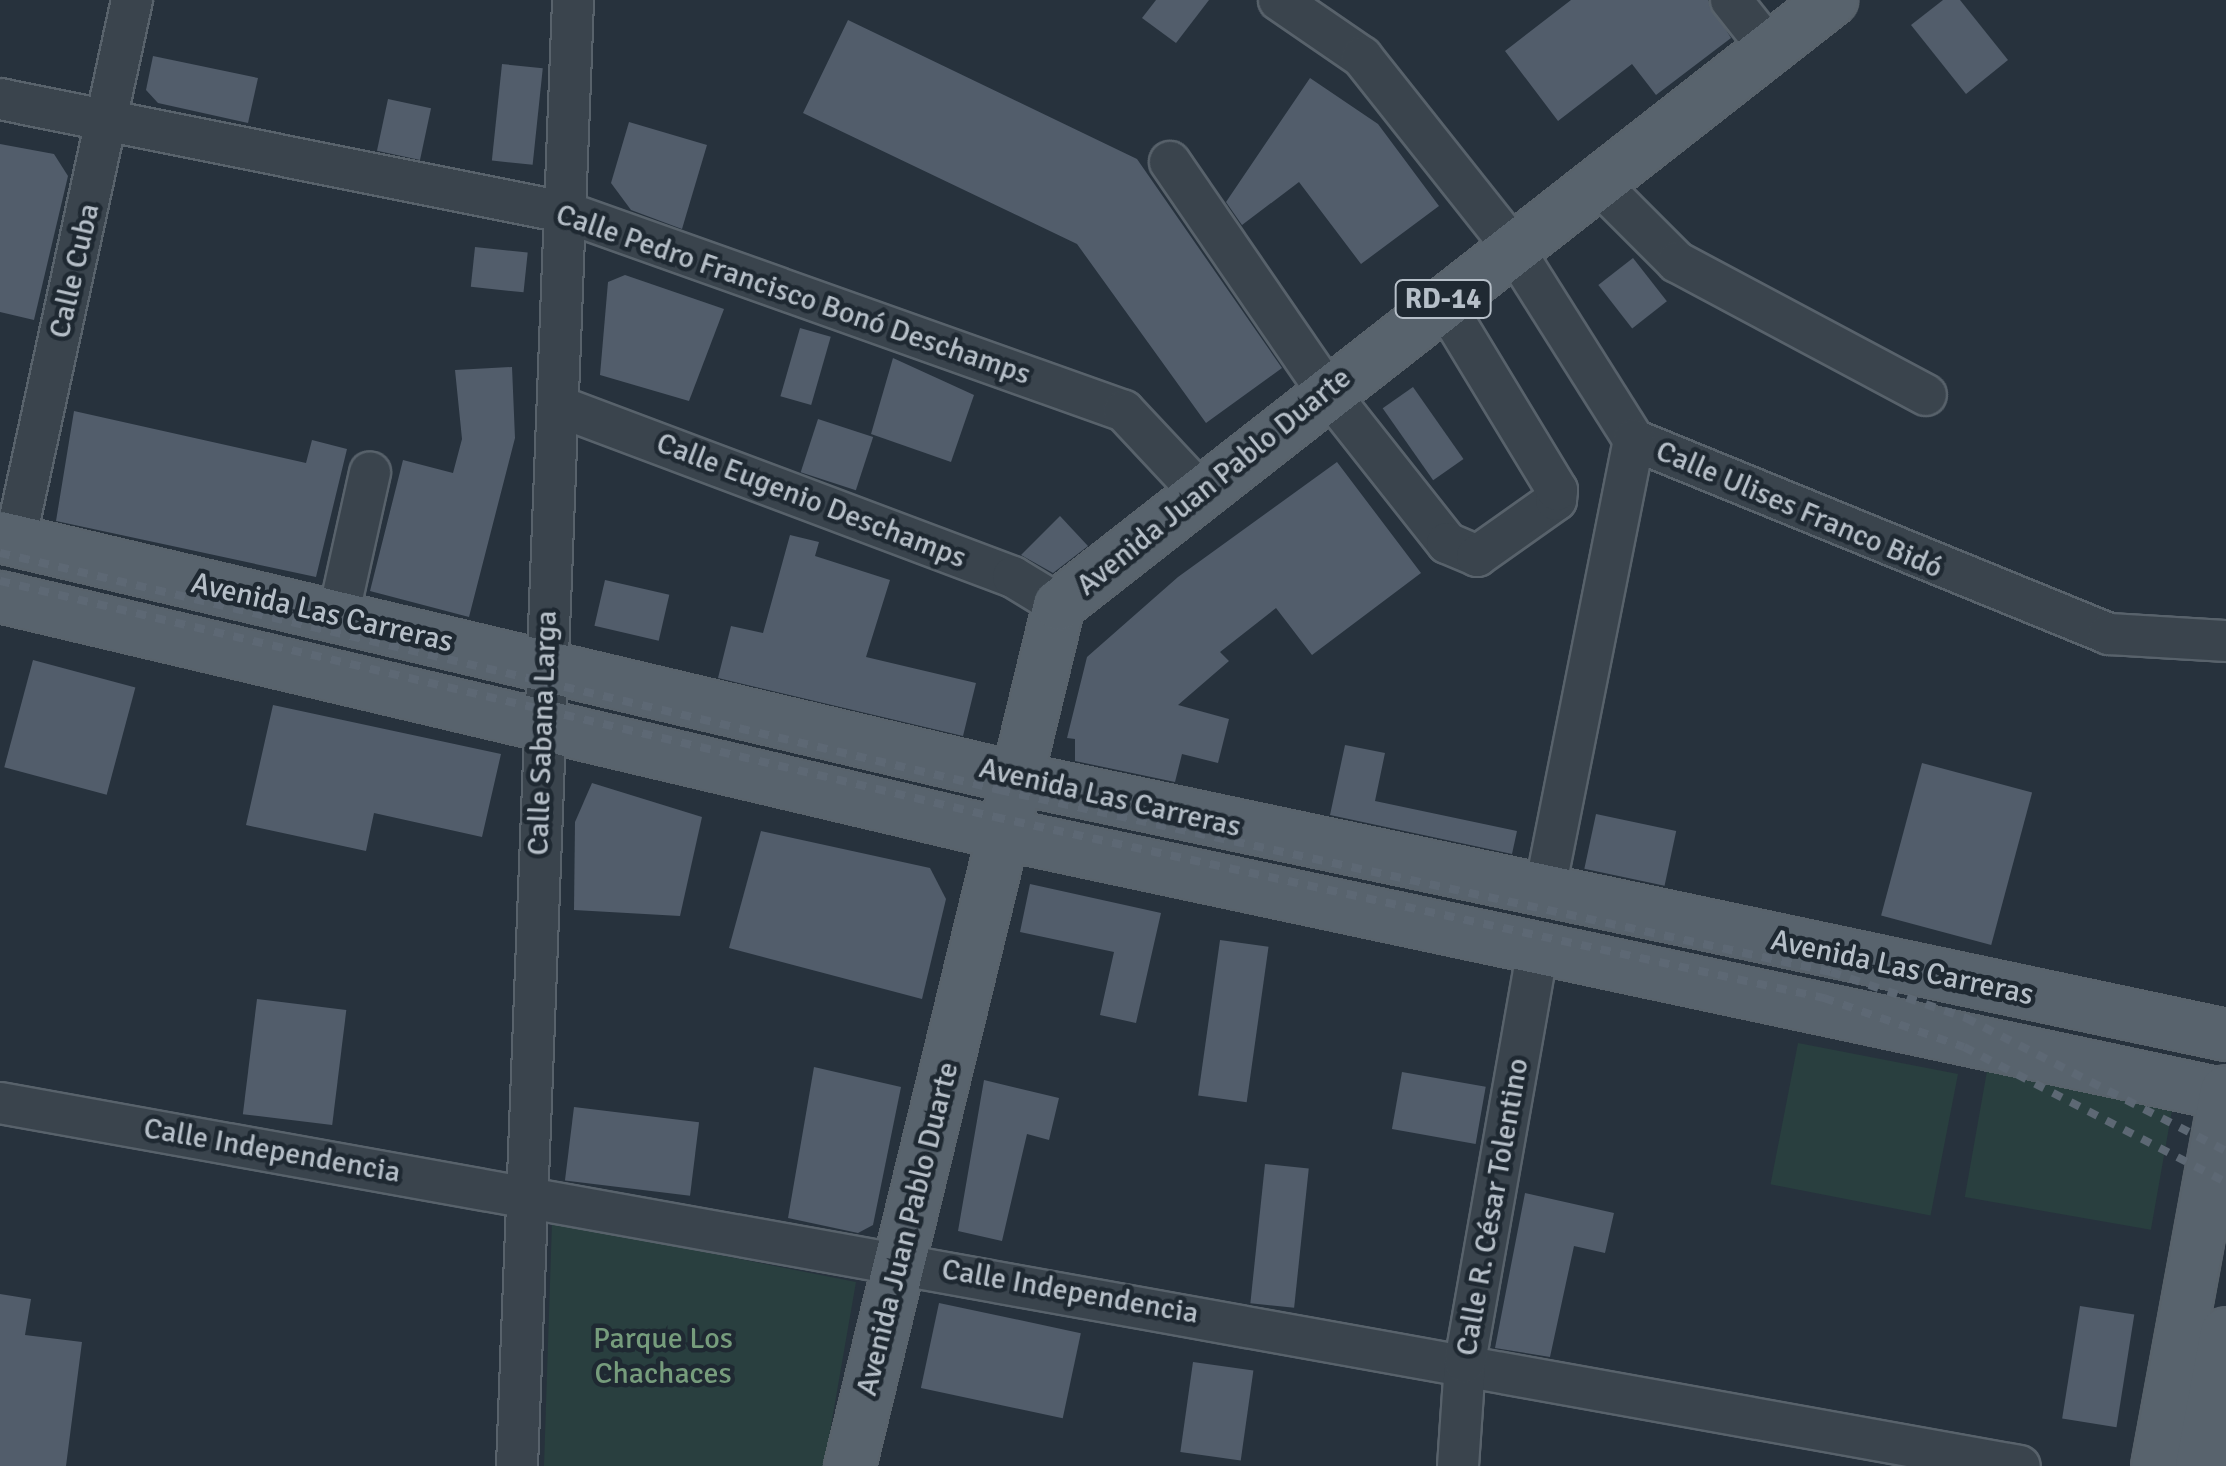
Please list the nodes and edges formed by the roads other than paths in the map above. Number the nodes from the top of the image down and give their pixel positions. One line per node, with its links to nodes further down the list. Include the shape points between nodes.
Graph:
1 (132, 0): 8 (street, Calle Cuba)
2 (573, 0): 11 (street, Calle Sabana Larga)
3 (1279, 0): 12 (street, Calle Ulises Franco Bidó, via 1362,57)
4 (1731, 0): 6 (street)
5 (1832, 0): 6 (main road, Avenida Juan Pablo Duarte / RD-14)
6 (1768, 48): 10 (main road, Avenida Juan Pablo Duarte / RD-14)
7 (0, 99): 8 (street, Calle Pedro Francisco Bonó Deschamps)
8 (108, 122): 11 (street, Calle Pedro Francisco Bonó Deschamps); 20 (street, Calle Cuba)
9 (1170, 162): 14 (street)
10 (1597, 182): 12 (main road, Avenida Juan Pablo Duarte / RD-14); 15 (street, via 1677,262)
11 (568, 213): 16 (street, Calle Sabana Larga); 19 (street, Calle Pedro Francisco Bonó Deschamps, via 1124,411)
12 (1511, 245): 13 (main road, Avenida Juan Pablo Duarte / RD-14); 17 (street, Calle Ulises Franco Bidó)
13 (1442, 300): 14 (main road, Avenida Juan Pablo Duarte / RD-14); 14 (street, via 1554,480 1556,500 1466,556 1447,543)
14 (1327, 392): 19 (main road, Avenida Juan Pablo Duarte / RD-14)
15 (1926, 395)
16 (558, 406): 22 (street, Calle Eugenio Deschamps, via 1013,577); 25 (street, Calle Sabana Larga)
17 (1634, 440): 24 (street, Calle Ulises Franco Bidó, via 2108,634); 29 (street)
18 (370, 474): 23 (street)
19 (1198, 490): 22 (main road, Avenida Juan Pablo Duarte / RD-14)
20 (8, 538): 23 (main road, Avenida Las Carreras)
21 (1, 601): 26 (main road, Avenida Las Carreras)
22 (1060, 606): 27 (main road, Avenida Juan Pablo Duarte)
23 (338, 617): 25 (main road, Avenida Las Carreras)
24 (2226, 641)
25 (544, 667): 26 (street, Calle Sabana Larga); 27 (main road, Avenida Las Carreras)
26 (541, 727): 28 (main road, Avenida Las Carreras); 34 (street, Calle Sabana Larga)
27 (1016, 778): 28 (main road, Avenida Juan Pablo Duarte); 29 (main road, Avenida Las Carreras)
28 (1003, 834): 30 (main road, Avenida Las Carreras); 35 (main road, Avenida Juan Pablo Duarte)
29 (1544, 894): 31 (main road, Avenida Las Carreras)
30 (1538, 949): 32 (main road, Avenida Las Carreras); 37 (street, Calle R. César Tolentino)
31 (2226, 1035)
32 (2226, 1094): 42 (main road)
33 (0, 1104): 34 (street, Calle Independencia)
34 (530, 1196): 35 (street, Calle Independencia); 38 (street, Calle Sabana Larga)
35 (901, 1262): 37 (street, Calle Independencia); 39 (main road, Avenida Juan Pablo Duarte)
36 (2225, 1343): 43 (main road)
37 (1466, 1362): 40 (street, Calle R. César Tolentino); 41 (street, Calle Independencia)
38 (516, 1466)
39 (850, 1466)
40 (1458, 1466)
41 (2020, 1466)
42 (2157, 1466)
43 (2202, 1466)

